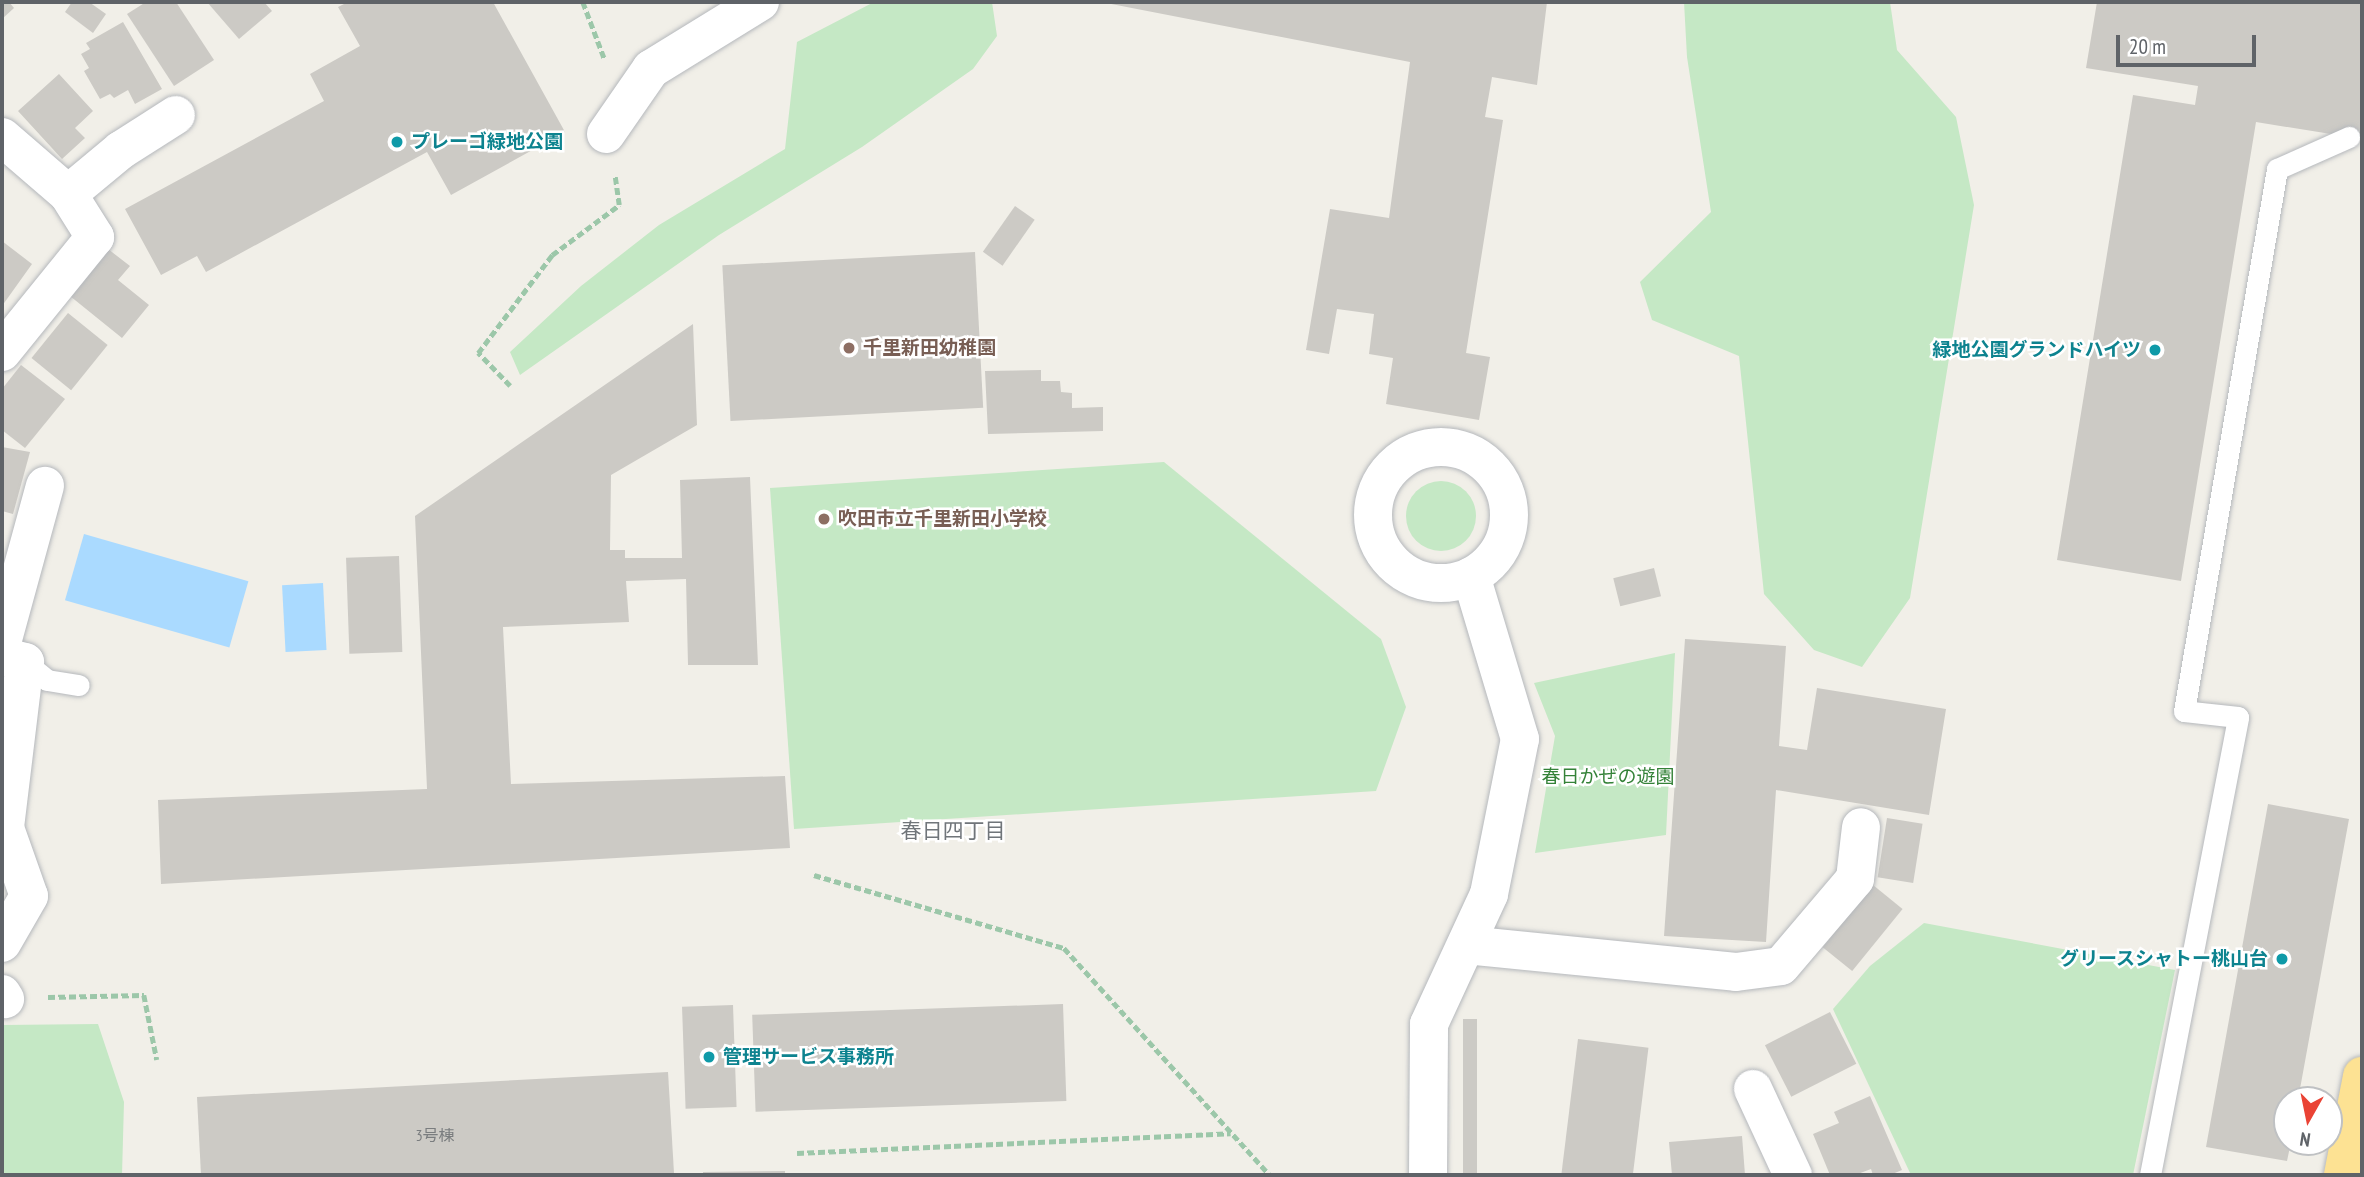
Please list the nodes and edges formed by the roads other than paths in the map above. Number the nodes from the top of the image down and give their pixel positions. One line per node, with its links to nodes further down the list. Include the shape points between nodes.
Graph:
1 (760, 2): 3 (street, via 651,69)
2 (176, 115): 6 (street, via 121,150)
3 (614, 135)
4 (2, 137): 6 (street)
5 (2350, 137): 19 (lane, via 2277,169 2184,710 2238,717)
6 (68, 194): 7 (street, via 95,237)
7 (2, 352)
8 (45, 486): 10 (street)
9 (1471, 576): 14 (street, via 1520,739 1489,894)
10 (9, 654): 11 (lane, via 47,680); 13 (street, via 5,828 29,896)
11 (79, 685)
12 (1861, 827): 14 (street, via 1855,878 1781,966 1736,972)
13 (2, 943)
14 (1466, 945): 17 (street, via 1429,1024)
15 (2362, 1076): 20 (highway)
16 (1753, 1089): 18 (street)
17 (1428, 1175)
18 (1793, 1175)
19 (2150, 1175)
20 (2343, 1175)

